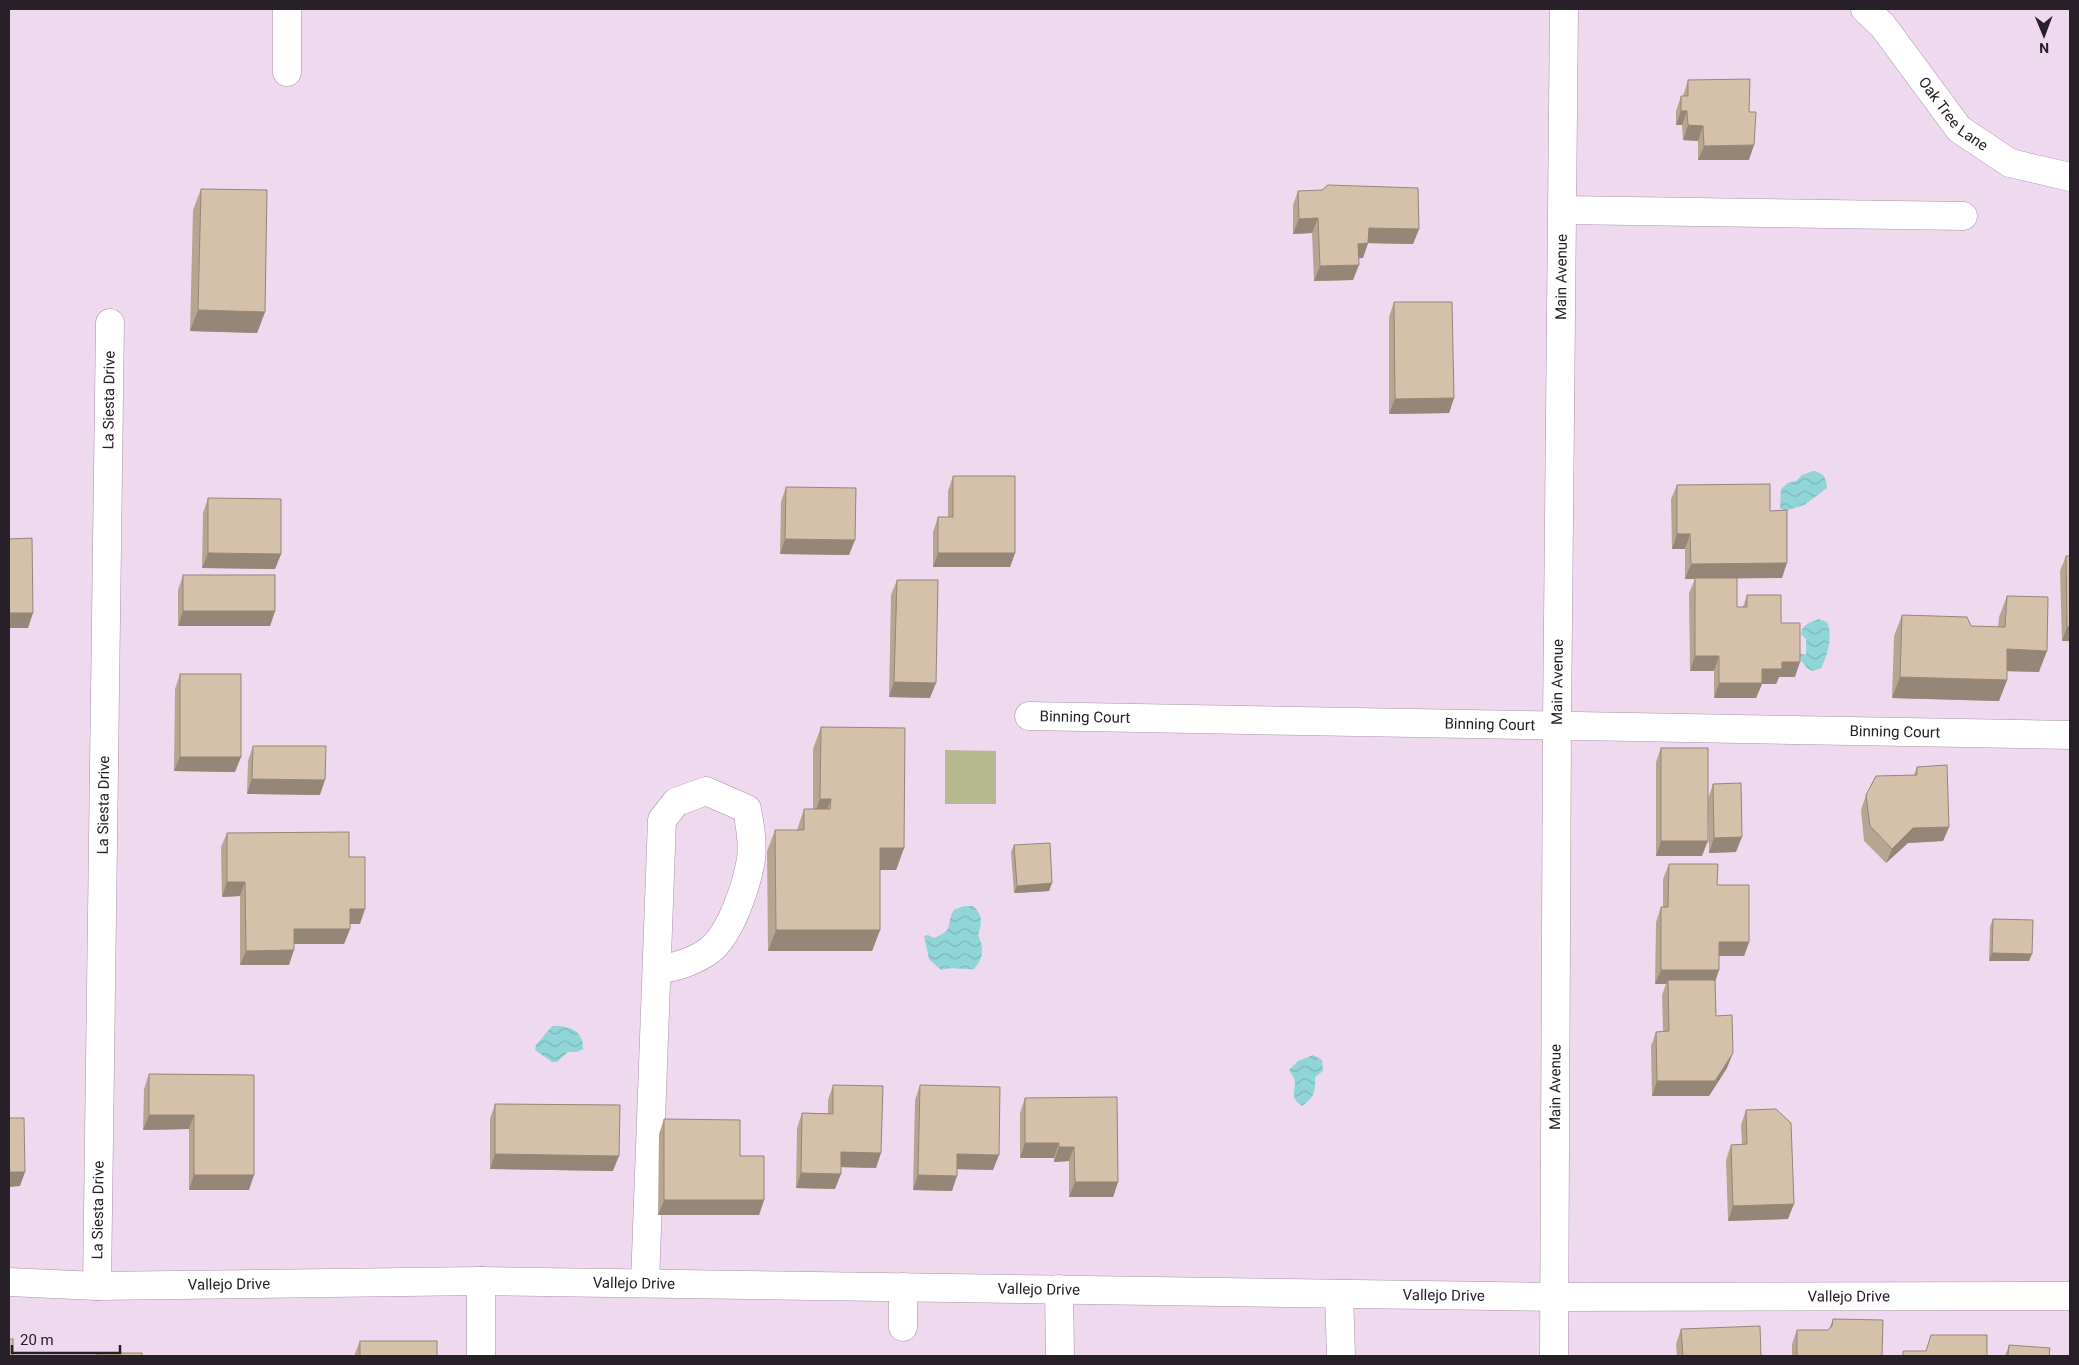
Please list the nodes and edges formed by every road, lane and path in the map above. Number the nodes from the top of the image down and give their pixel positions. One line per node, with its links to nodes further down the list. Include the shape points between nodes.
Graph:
1 (287, 9): 4 (street)
2 (1564, 9): 6 (street, Main Avenue)
3 (1865, 9): 5 (street, Oak Tree Lane, via 1883,26 1959,129 2010,163)
4 (287, 72)
5 (2070, 177)
6 (1563, 210): 7 (street); 10 (street, Main Avenue)
7 (1964, 216)
8 (110, 323): 16 (street, La Siesta Drive)
9 (1029, 716): 10 (street, Binning Court)
10 (1557, 724): 11 (street, Binning Court); 21 (street, Main Avenue)
11 (2070, 734)
12 (656, 969): 12 (street, via 662,820 676,802 706,791 747,810 751,859 745,884 731,922 711,949 685,962); 15 (street)
13 (481, 1281): 15 (street, Vallejo Drive); 16 (street, Vallejo Drive); 23 (street)
14 (9, 1282): 16 (street, Vallejo Drive)
15 (645, 1284): 17 (street, Vallejo Drive)
16 (97, 1286)
17 (903, 1287): 18 (street, Vallejo Drive); 22 (street)
18 (1059, 1290): 19 (street, Vallejo Drive); 24 (street)
19 (1339, 1294): 21 (street, Vallejo Drive); 25 (street)
20 (2070, 1296): 21 (street, Vallejo Drive)
21 (1554, 1297): 26 (street, Main Avenue)
22 (903, 1327)
23 (481, 1356)
24 (1060, 1356)
25 (1341, 1356)
26 (1554, 1356)

